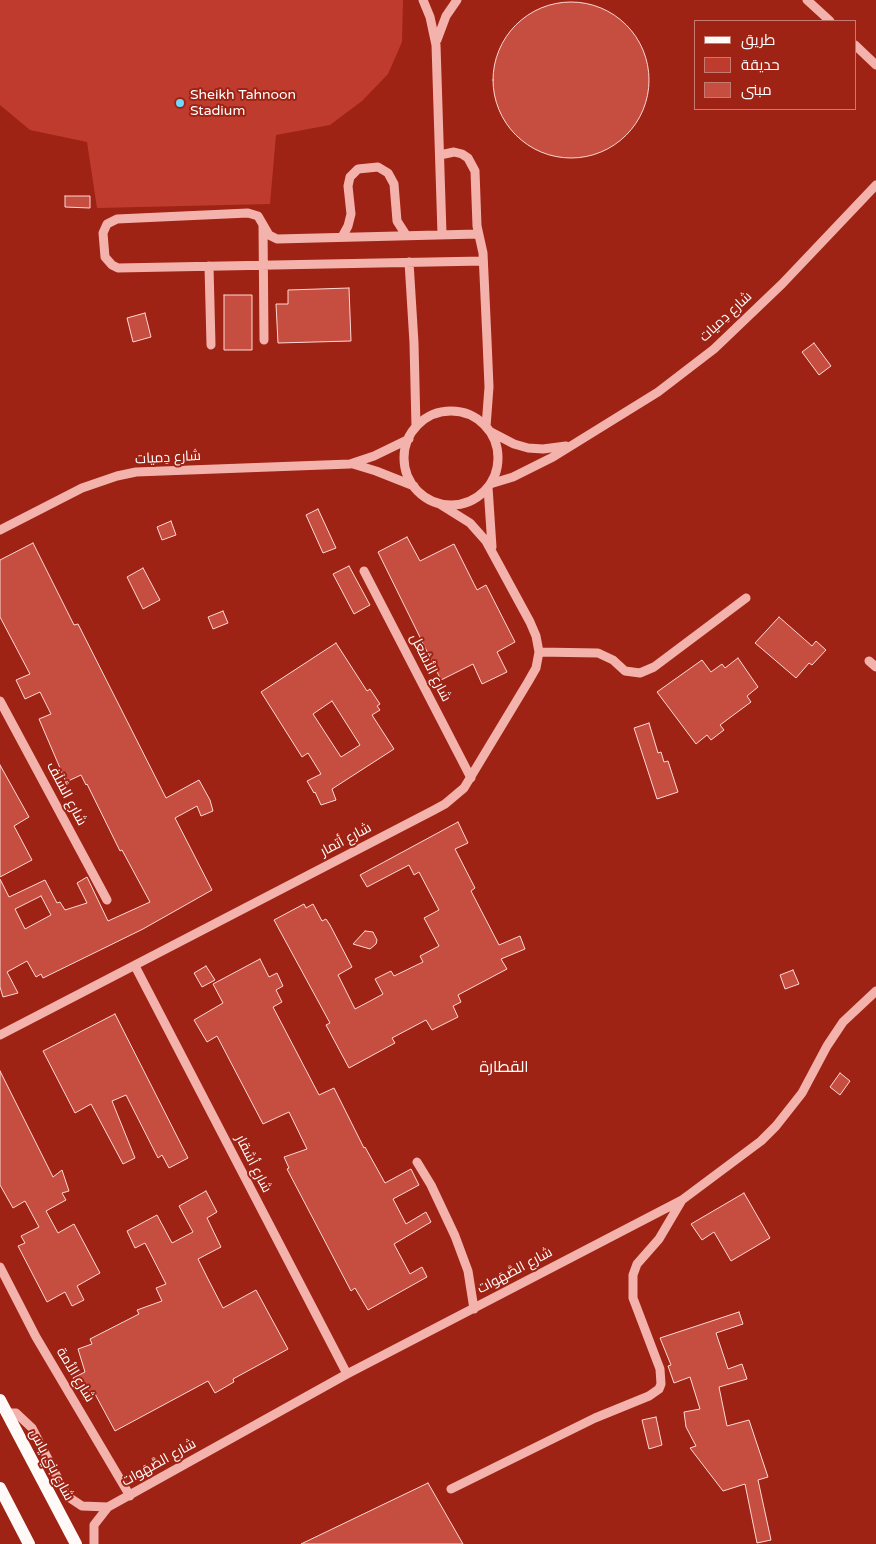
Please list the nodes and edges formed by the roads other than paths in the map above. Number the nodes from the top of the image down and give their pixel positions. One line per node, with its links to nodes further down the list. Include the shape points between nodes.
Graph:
1 (422, 0): 5 (street, via 430,17)
2 (458, 0): 5 (street, via 446,16)
3 (807, 0): 4 (street)
4 (829, 20)
5 (436, 45): 8 (street)
6 (856, 46): 7 (street)
7 (876, 65)
8 (440, 155): 11 (street); 12 (street, via 454,152 468,158 472,164)
9 (876, 185): 24 (street, شارع دِميات, via 782,284 714,349 658,392)
10 (263, 222): 14 (street, via 269,235 277,239); 17 (street); 18 (street, via 254,213 117,219 104,228 105,257 118,268)
11 (442, 234): 12 (street); 13 (street)
12 (478, 234): 15 (street)
13 (406, 235): 14 (street); 14 (street, via 397,221 394,184 388,173 378,167 358,169 350,176 350,220)
14 (342, 237)
15 (483, 261): 16 (street); 22 (street, via 489,387)
16 (408, 262): 17 (street); 21 (street)
17 (264, 264): 18 (street); 19 (street)
18 (209, 266): 20 (street)
19 (264, 340)
20 (211, 345)
21 (416, 427): 22 (street, via 426,418 451,411 464,413); 23 (street)
22 (487, 428): 24 (street, شارع دِميات, via 500,438 528,448); 27 (street, via 498,456)
23 (409, 439): 25 (street, شارع دِميات); 26 (street, via 406,471)
24 (574, 444): 27 (street, شارع دِميات, via 513,477)
25 (350, 464): 26 (street, شارع دِميات); 29 (street, شارع دِميات, via 136,472 82,488)
26 (414, 486): 28 (street)
27 (489, 486): 28 (street, via 466,503); 30 (street, شارع أتمار)
28 (438, 503): 30 (street, شارع أتمار, via 470,523)
29 (0, 530)
30 (492, 552): 33 (street, شارع أتمار, via 530,622)
31 (364, 571): 35 (street, شارع الأشعل)
32 (746, 598): 33 (street, via 654,667 640,673 625,671 598,653)
33 (538, 652): 35 (street, شارع أتمار, via 536,668)
34 (0, 701): 36 (street, شارع السَّلَف)
35 (471, 778): 37 (street, شارع أتمار, via 445,804)
36 (107, 900)
37 (135, 966): 39 (street, شارع أتمار); 44 (street, شارع أشقار)
38 (876, 991): 41 (street, شارع الصَّهَوات, via 852,1011 834,1033 802,1093 776,1126)
39 (0, 1035)
40 (417, 1162): 43 (street, via 455,1236 468,1271)
41 (682, 1200): 43 (street, شارع الصَّهَوات); 48 (street, via 633,1274 633,1298 660,1369 662,1384 659,1389)
42 (0, 1267): 49 (street, شارع الأمة, via 36,1337)
43 (474, 1309): 44 (street, شارع الصَّهَوات)
44 (347, 1374): 49 (street, شارع الصَّهَوات)
45 (0, 1400): 46 (main road, شارع بني ياس)
46 (7, 1413): 50 (street, شارع الصَّهَوات, via 16,1413 32,1428 68,1496 82,1506); 52 (main road, شارع بني ياس)
47 (0, 1488): 51 (main road)
48 (451, 1489)
49 (130, 1496): 50 (street, شارع الصَّهَوات)
50 (108, 1507): 53 (street, شارع الصَّهَوات, via 94,1525)
51 (30, 1544)
52 (76, 1544)
53 (94, 1544)

